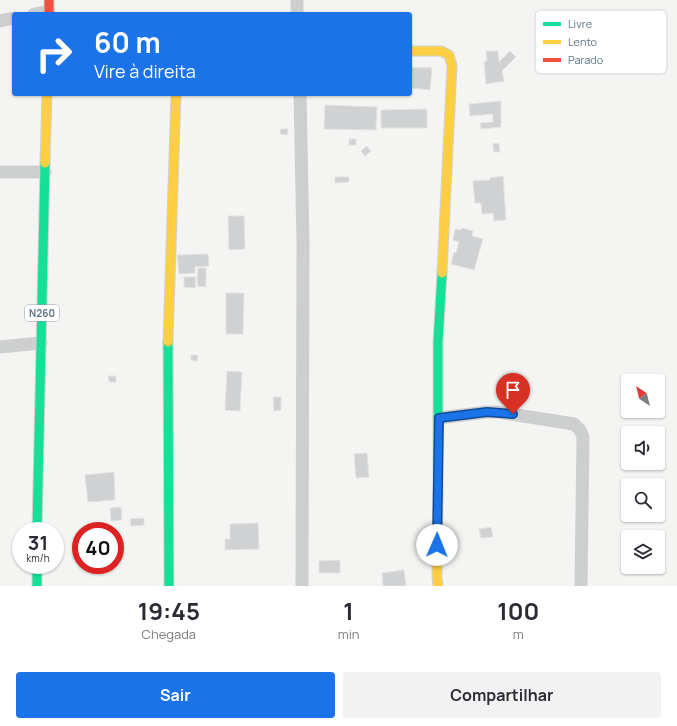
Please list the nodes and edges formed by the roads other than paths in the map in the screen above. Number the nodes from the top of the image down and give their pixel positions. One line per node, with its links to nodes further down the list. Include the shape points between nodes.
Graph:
1 (297, 0): 4 (street)
2 (49, 8): 3 (street)
3 (39, 12)
4 (298, 12)
5 (12, 18): 6 (street)
6 (0, 21)
7 (412, 51): 15 (street, via 441,51 449,55 452,66 438,342)
8 (47, 96): 12 (street, N260)
9 (176, 96): 19 (street, via 168,348)
10 (300, 96): 20 (street, via 303,243)
11 (0, 172): 12 (street)
12 (45, 172): 13 (street, N260)
13 (41, 343): 14 (street); 16 (street, N260)
14 (0, 347)
15 (439, 418): 21 (street, via 436,576); 22 (street, via 498,412 574,424 580,430 583,437)
16 (37, 522)
17 (37, 574): 18 (street)
18 (37, 586)
19 (169, 586)
20 (302, 586)
21 (438, 586)
22 (581, 586)

